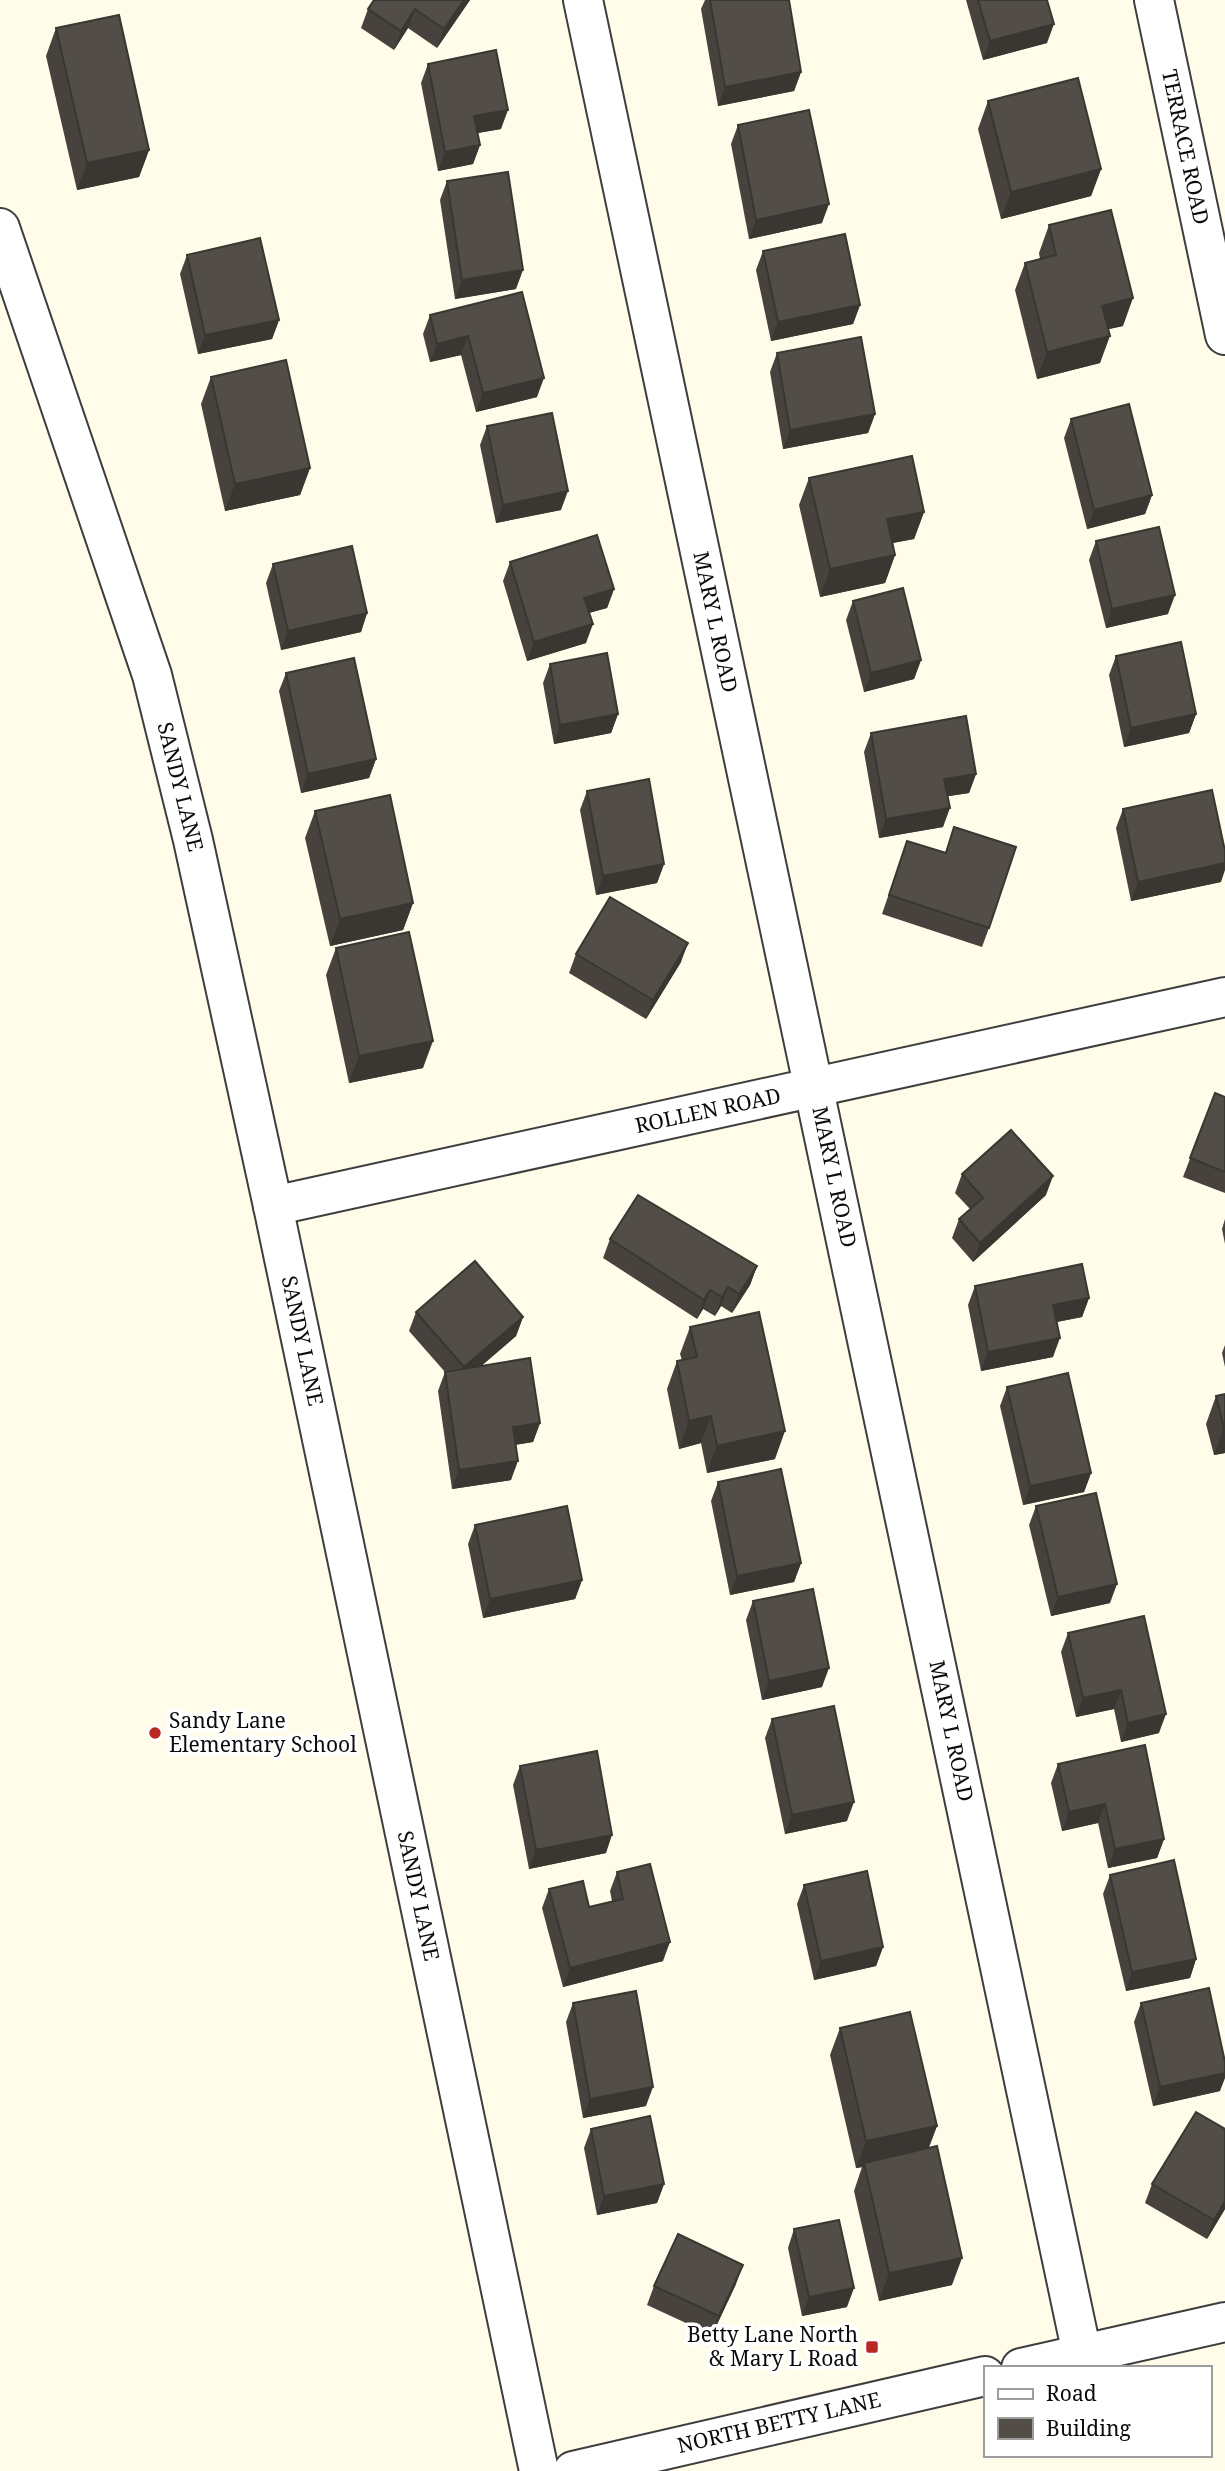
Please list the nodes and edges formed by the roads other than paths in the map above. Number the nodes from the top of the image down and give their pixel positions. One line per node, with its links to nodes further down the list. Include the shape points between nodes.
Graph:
1 (583, 0): 6 (street, MARY L ROAD)
2 (1154, 0): 4 (street, TERRACE ROAD)
3 (0, 228): 7 (street, SANDY LANE, via 152,675 193,839)
4 (1225, 335)
5 (1225, 997): 6 (street, ROLLEN ROAD)
6 (815, 1087): 7 (street, ROLLEN ROAD); 9 (street, MARY L ROAD)
7 (273, 1206): 12 (street, SANDY LANE)
8 (1225, 2322): 9 (street)
9 (1082, 2354): 10 (street)
10 (1030, 2366)
11 (984, 2376): 13 (street, NORTH BETTY LANE)
12 (539, 2471)
13 (573, 2471)

